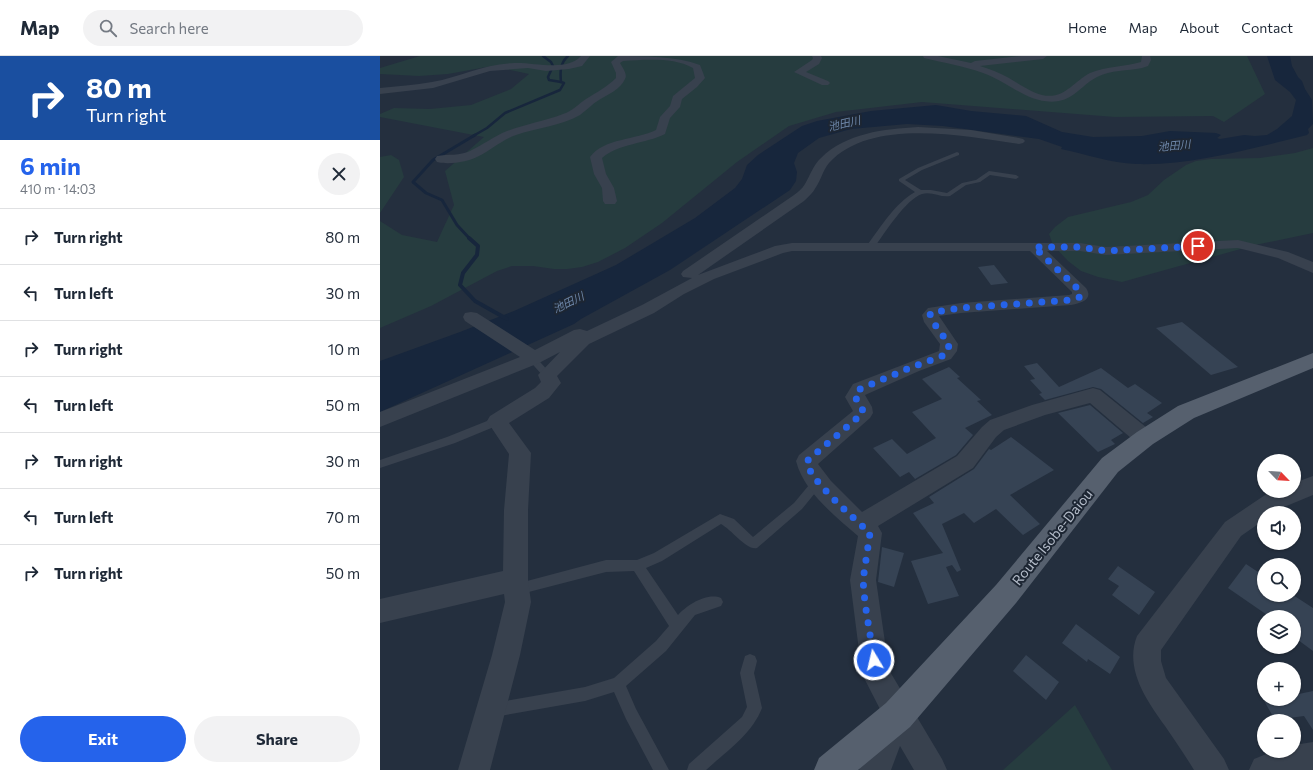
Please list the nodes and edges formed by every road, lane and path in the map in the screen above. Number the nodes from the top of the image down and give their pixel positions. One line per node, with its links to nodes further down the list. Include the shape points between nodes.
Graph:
1 (586, 56): 10 (street, via 579,64 569,66 546,68 528,65 489,68 433,85)
2 (816, 56): 9 (street, via 816,62 799,72)
3 (927, 56): 8 (street)
4 (1043, 56): 8 (street)
5 (1146, 56): 8 (street, via 1145,64 1094,75 1084,80 1074,92 1052,99 1033,96 993,73)
6 (625, 57): 7 (street); 13 (street, via 614,62 621,73 618,84 588,102 577,112 511,133 474,154)
7 (660, 57): 16 (street, via 694,64 700,78 677,98 675,107 665,117 661,132 647,139 617,145 596,157 600,174 608,188)
8 (963, 65)
9 (825, 83)
10 (380, 91)
11 (1019, 141): 17 (street, via 956,131 921,129 899,130 853,142 824,161 809,189)
12 (958, 154): 15 (lane, via 920,168 901,180)
13 (441, 159)
14 (1016, 177): 15 (lane, via 989,173 978,181 964,184 948,195 930,191)
15 (919, 192): 19 (lane, via 902,207)
16 (610, 201)
17 (776, 214): 18 (street); 24 (street, via 678,281)
18 (778, 238): 19 (street, via 792,247); 24 (street, via 648,309)
19 (871, 246): 20 (street)
20 (1034, 247): 21 (street, via 1080,247 1106,251 1238,244 1283,255); 29 (street, via 1080,291 1080,297 1071,300 961,308 930,314 949,344 948,351 945,355 856,392 855,397 863,413 807,461 806,466)
21 (1313, 268)
22 (471, 317): 24 (street)
23 (1313, 360): 27 (main road, Route Isobe-Daiou, via 1186,412)
24 (536, 363): 25 (street, via 497,372); 26 (street, via 551,383 542,393)
25 (380, 420)
26 (498, 421): 28 (lane); 33 (street, via 520,453 516,510)
27 (1145, 438): 31 (street, via 1093,395 1046,408 997,425 964,462); 40 (main road, Route Isobe-Daiou, via 1110,465 1006,594)
28 (380, 464)
29 (818, 482): 31 (street); 32 (lane, via 798,506 753,544 733,524 720,519 658,557)
30 (1313, 484): 48 (street, via 1276,500 1233,529 1147,646 1147,661 1154,685)
31 (861, 524): 40 (street, via 870,533 863,580 876,674)
32 (637, 566): 33 (lane, via 606,566); 36 (lane)
33 (516, 584): 35 (street); 39 (street, via 518,602)
34 (716, 602): 36 (lane, via 690,612)
35 (380, 611)
36 (678, 627): 38 (lane, via 661,646)
37 (750, 661): 44 (lane, via 747,673 755,708 747,722)
38 (618, 684): 39 (lane, via 585,694); 43 (lane)
39 (490, 711): 42 (street)
40 (898, 715): 45 (main road, Route Isobe-Daiou); 46 (street); 47 (street)
41 (1313, 758): 49 (street, via 1290,761)
42 (474, 770)
43 (661, 770)
44 (695, 770)
45 (831, 770)
46 (875, 770)
47 (931, 770)
48 (1213, 770)
49 (1266, 770)

